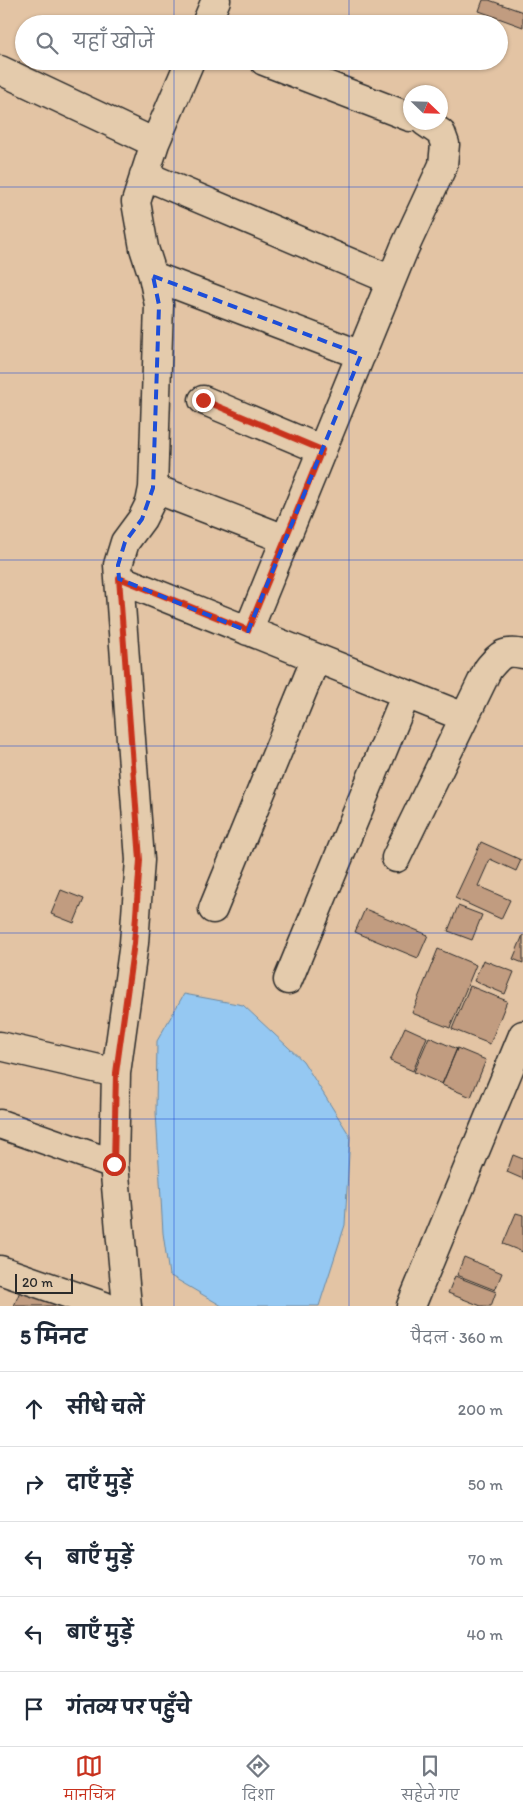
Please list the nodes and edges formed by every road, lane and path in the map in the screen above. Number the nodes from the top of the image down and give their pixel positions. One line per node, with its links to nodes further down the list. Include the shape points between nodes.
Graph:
1 (216, 0): 2 (street)
2 (210, 15)
3 (0, 70): 8 (street)
4 (186, 70): 8 (street)
5 (288, 70): 6 (street)
6 (403, 113)
7 (437, 130): 11 (street, via 445,144 443,165)
8 (155, 143): 9 (street)
9 (144, 175): 10 (street, via 136,202 144,248); 11 (street)
10 (153, 276): 12 (street); 15 (street, via 159,305)
11 (391, 280): 12 (street)
12 (361, 355): 14 (street)
13 (203, 400): 14 (street)
14 (322, 450): 16 (street)
15 (152, 488): 16 (street); 17 (street, via 150,503 125,542 118,565)
16 (285, 539): 18 (street)
17 (119, 578): 18 (street); 28 (street, via 140,860 134,943)
18 (248, 630): 20 (street)
19 (523, 654): 22 (street, via 511,651 500,655 488,669)
20 (316, 658): 21 (street); 24 (street)
21 (406, 694): 22 (street); 25 (street)
22 (464, 717): 23 (street)
23 (396, 858)
24 (213, 909)
25 (288, 980)
26 (523, 1035): 34 (street)
27 (0, 1046): 28 (street)
28 (116, 1073): 30 (street)
29 (0, 1124): 30 (street)
30 (114, 1164): 33 (street)
31 (0, 1270): 32 (street)
32 (104, 1306)
33 (127, 1306)
34 (411, 1306)

